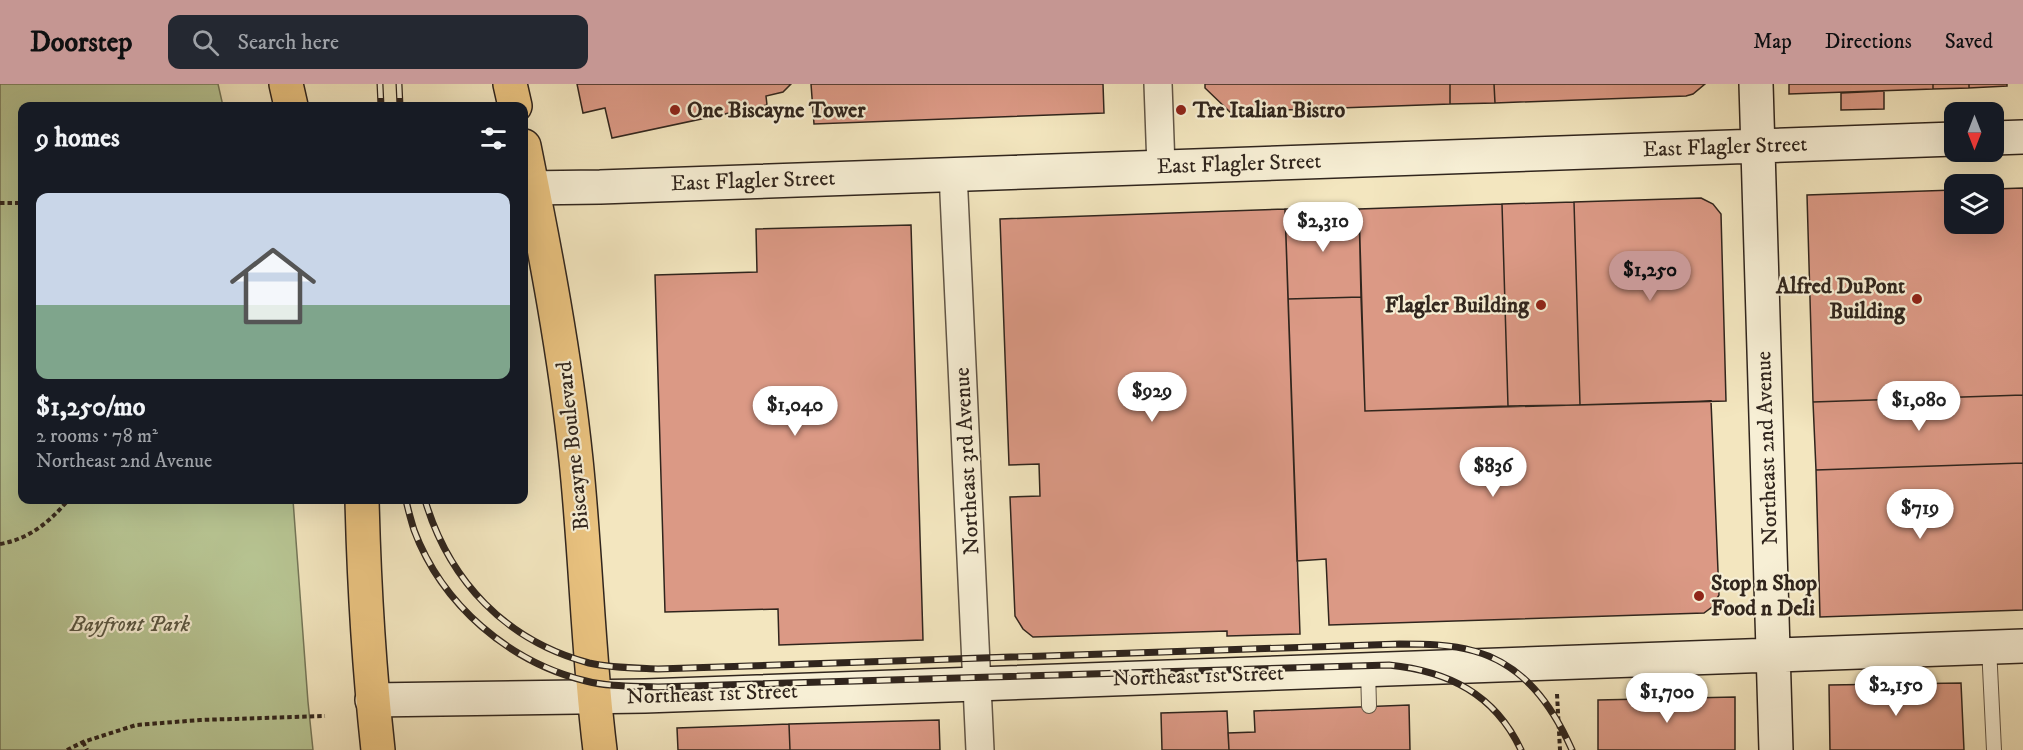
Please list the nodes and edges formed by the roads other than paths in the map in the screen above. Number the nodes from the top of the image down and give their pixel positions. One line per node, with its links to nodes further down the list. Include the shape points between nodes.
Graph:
1 (286, 84): 5 (main road)
2 (510, 84): 6 (main road)
3 (1158, 84): 11 (street)
4 (1756, 84): 10 (main road, Northeast 2nd Avenue)
5 (290, 102)
6 (514, 102)
7 (2023, 137): 8 (main road)
8 (2004, 138)
9 (1944, 139): 10 (main road, East Flagler Street)
10 (1758, 146): 11 (main road, East Flagler Street); 17 (main road, Northeast 2nd Avenue)
11 (1161, 167): 12 (main road, East Flagler Street)
12 (953, 173): 13 (main road, East Flagler Street); 19 (street, Northeast 3rd Avenue)
13 (528, 188): 20 (main road, Biscayne Boulevard, via 553,294 565,370)
14 (362, 504): 21 (main road)
15 (2023, 646): 16 (main road, Northeast 1st Street)
16 (1989, 647): 17 (main road, Northeast 1st Street); 27 (lane)
17 (1773, 655): 18 (main road, Northeast 1st Street); 26 (main road, Northeast 2nd Avenue)
18 (1368, 669): 19 (main road, Northeast 1st Street); 22 (lane)
19 (978, 684): 20 (main road, Northeast 1st Street); 25 (street, Northeast 3rd Avenue)
20 (595, 698): 21 (main road, Northeast 1st Street); 24 (main road, Biscayne Boulevard)
21 (372, 700): 23 (main road)
22 (1369, 706)
23 (378, 750)
24 (600, 750)
25 (980, 750)
26 (1776, 750)
27 (1994, 750)

